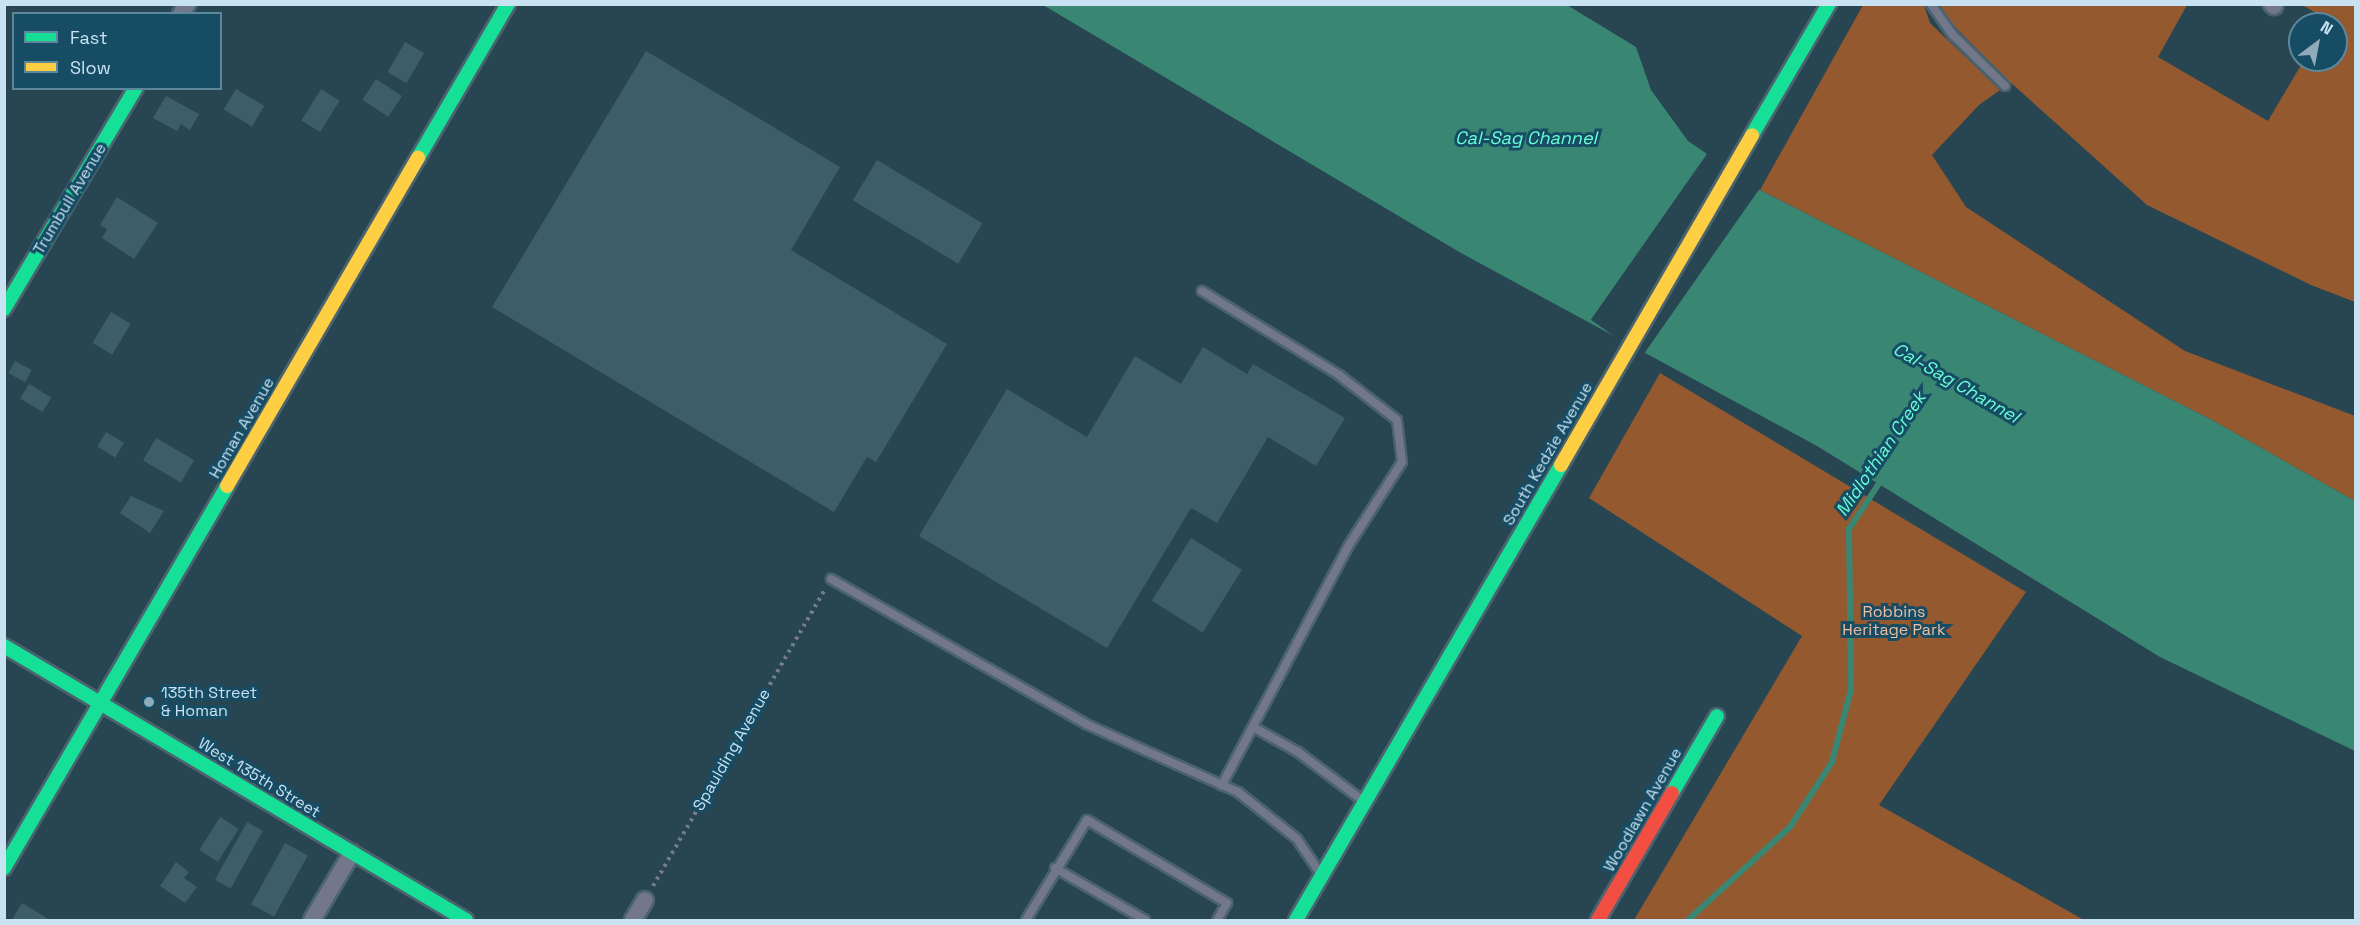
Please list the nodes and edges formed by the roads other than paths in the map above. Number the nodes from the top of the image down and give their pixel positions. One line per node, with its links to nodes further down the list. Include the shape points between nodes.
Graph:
1 (508, 4): 10 (street, Homan Avenue)
2 (1830, 4): 14 (street, South Kedzie Avenue)
3 (1931, 4): 4 (lane, via 1953,35)
4 (2005, 86)
5 (135, 90): 7 (street, Trumbull Avenue)
6 (1202, 291): 12 (lane, via 1339,375 1397,420 1402,462 1349,545)
7 (6, 303)
8 (831, 579): 13 (lane, via 1086,724)
9 (4, 646): 10 (street, West 135th Street)
10 (101, 703): 15 (street, West 135th Street); 16 (street, Homan Avenue)
11 (1717, 716): 27 (street, Woodlawn Avenue)
12 (1253, 727): 13 (lane); 14 (lane, via 1298,752)
13 (1222, 785): 18 (lane, via 1269,813 1297,839)
14 (1364, 801): 18 (street, South Kedzie Avenue)
15 (352, 853): 20 (street); 21 (street, West 135th Street)
16 (4, 868)
17 (1055, 868): 23 (lane); 24 (lane); 25 (lane, via 1087,820 1227,903)
18 (1322, 876): 26 (street, South Kedzie Avenue)
19 (645, 900): 22 (street)
20 (312, 921)
21 (466, 921)
22 (633, 921)
23 (1026, 921)
24 (1145, 921)
25 (1217, 921)
26 (1296, 921)
27 (1598, 921)

